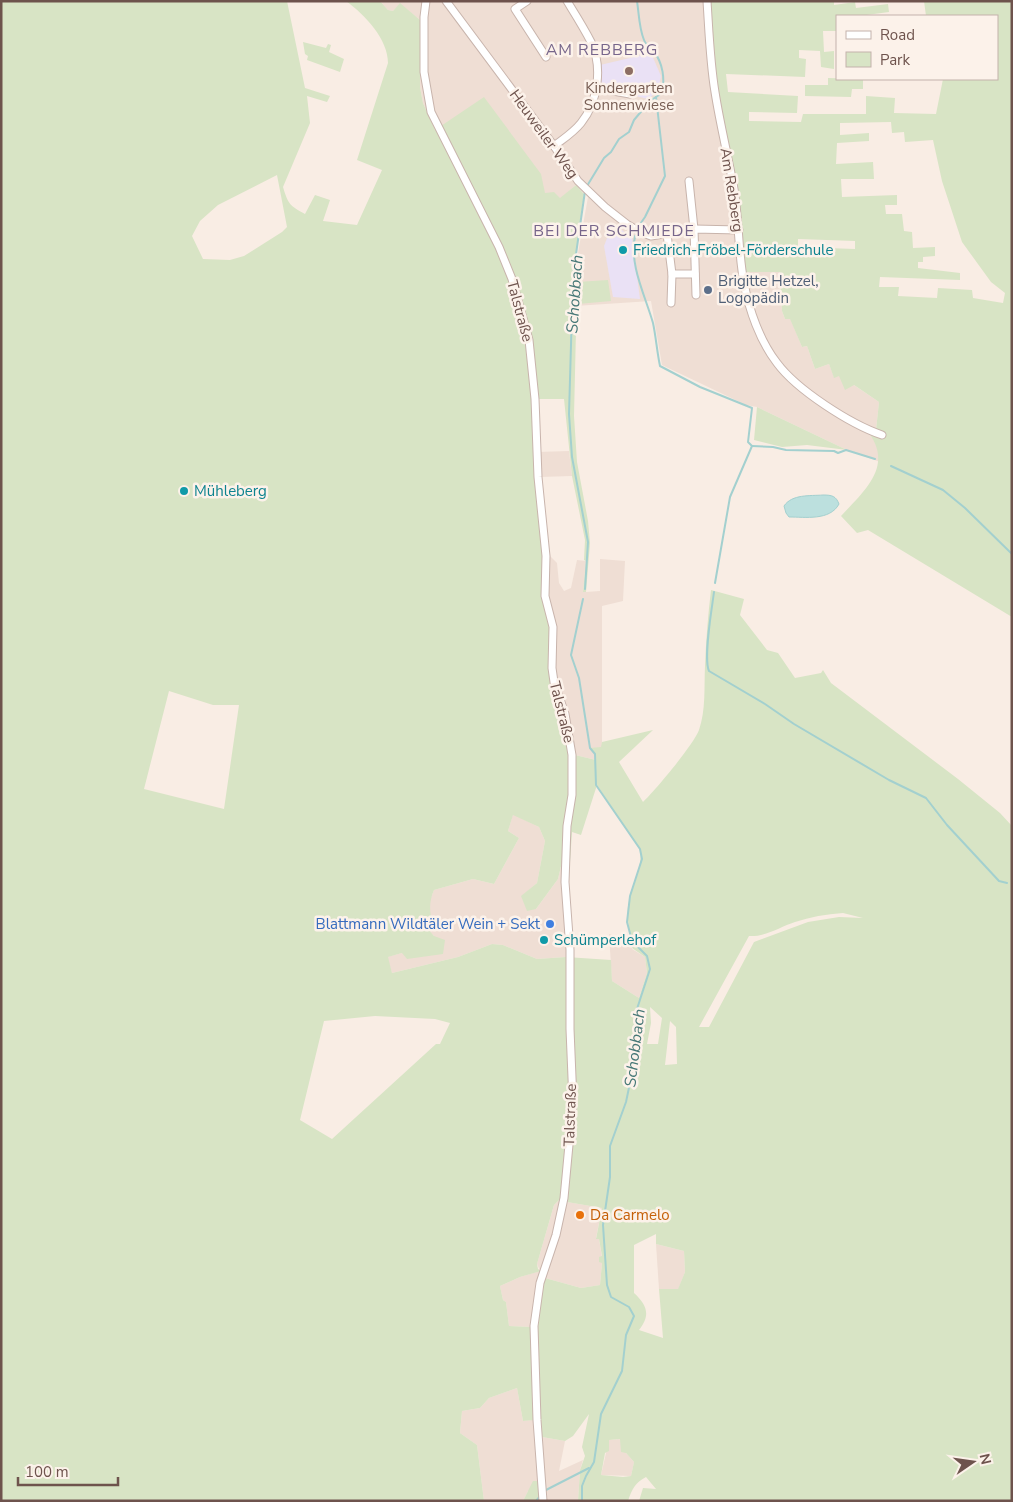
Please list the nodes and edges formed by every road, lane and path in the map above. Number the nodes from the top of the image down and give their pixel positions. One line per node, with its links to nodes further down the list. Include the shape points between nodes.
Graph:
1 (426, 1): 19 (street, Talstraße, via 424,72 430,112 499,247 512,279 529,340 546,556 545,596 553,627 552,668 572,755 565,882 570,950 573,1102 564,1198 540,1283 534,1326)
2 (446, 1): 9 (street, Heuweiler Weg)
3 (527, 1): 6 (street, via 515,9)
4 (566, 1): 7 (street, via 592,43 598,78)
5 (707, 1): 12 (street, Am Rebberg, via 715,92)
6 (546, 57)
7 (596, 88): 8 (street); 9 (street, via 581,123)
8 (630, 94)
9 (554, 146): 13 (street, Heuweiler Weg, via 582,186 605,207 640,232 651,236)
10 (689, 181): 11 (street)
11 (694, 229): 12 (street, Heuweiler Weg); 13 (street, Heuweiler Weg); 15 (street)
12 (739, 230): 18 (street, Am Rebberg, via 745,291 765,345 777,364 823,404)
13 (667, 234): 14 (street)
14 (672, 274): 15 (street); 17 (street)
15 (695, 274): 16 (street)
16 (696, 295)
17 (672, 303)
18 (882, 435)
19 (543, 1496)

